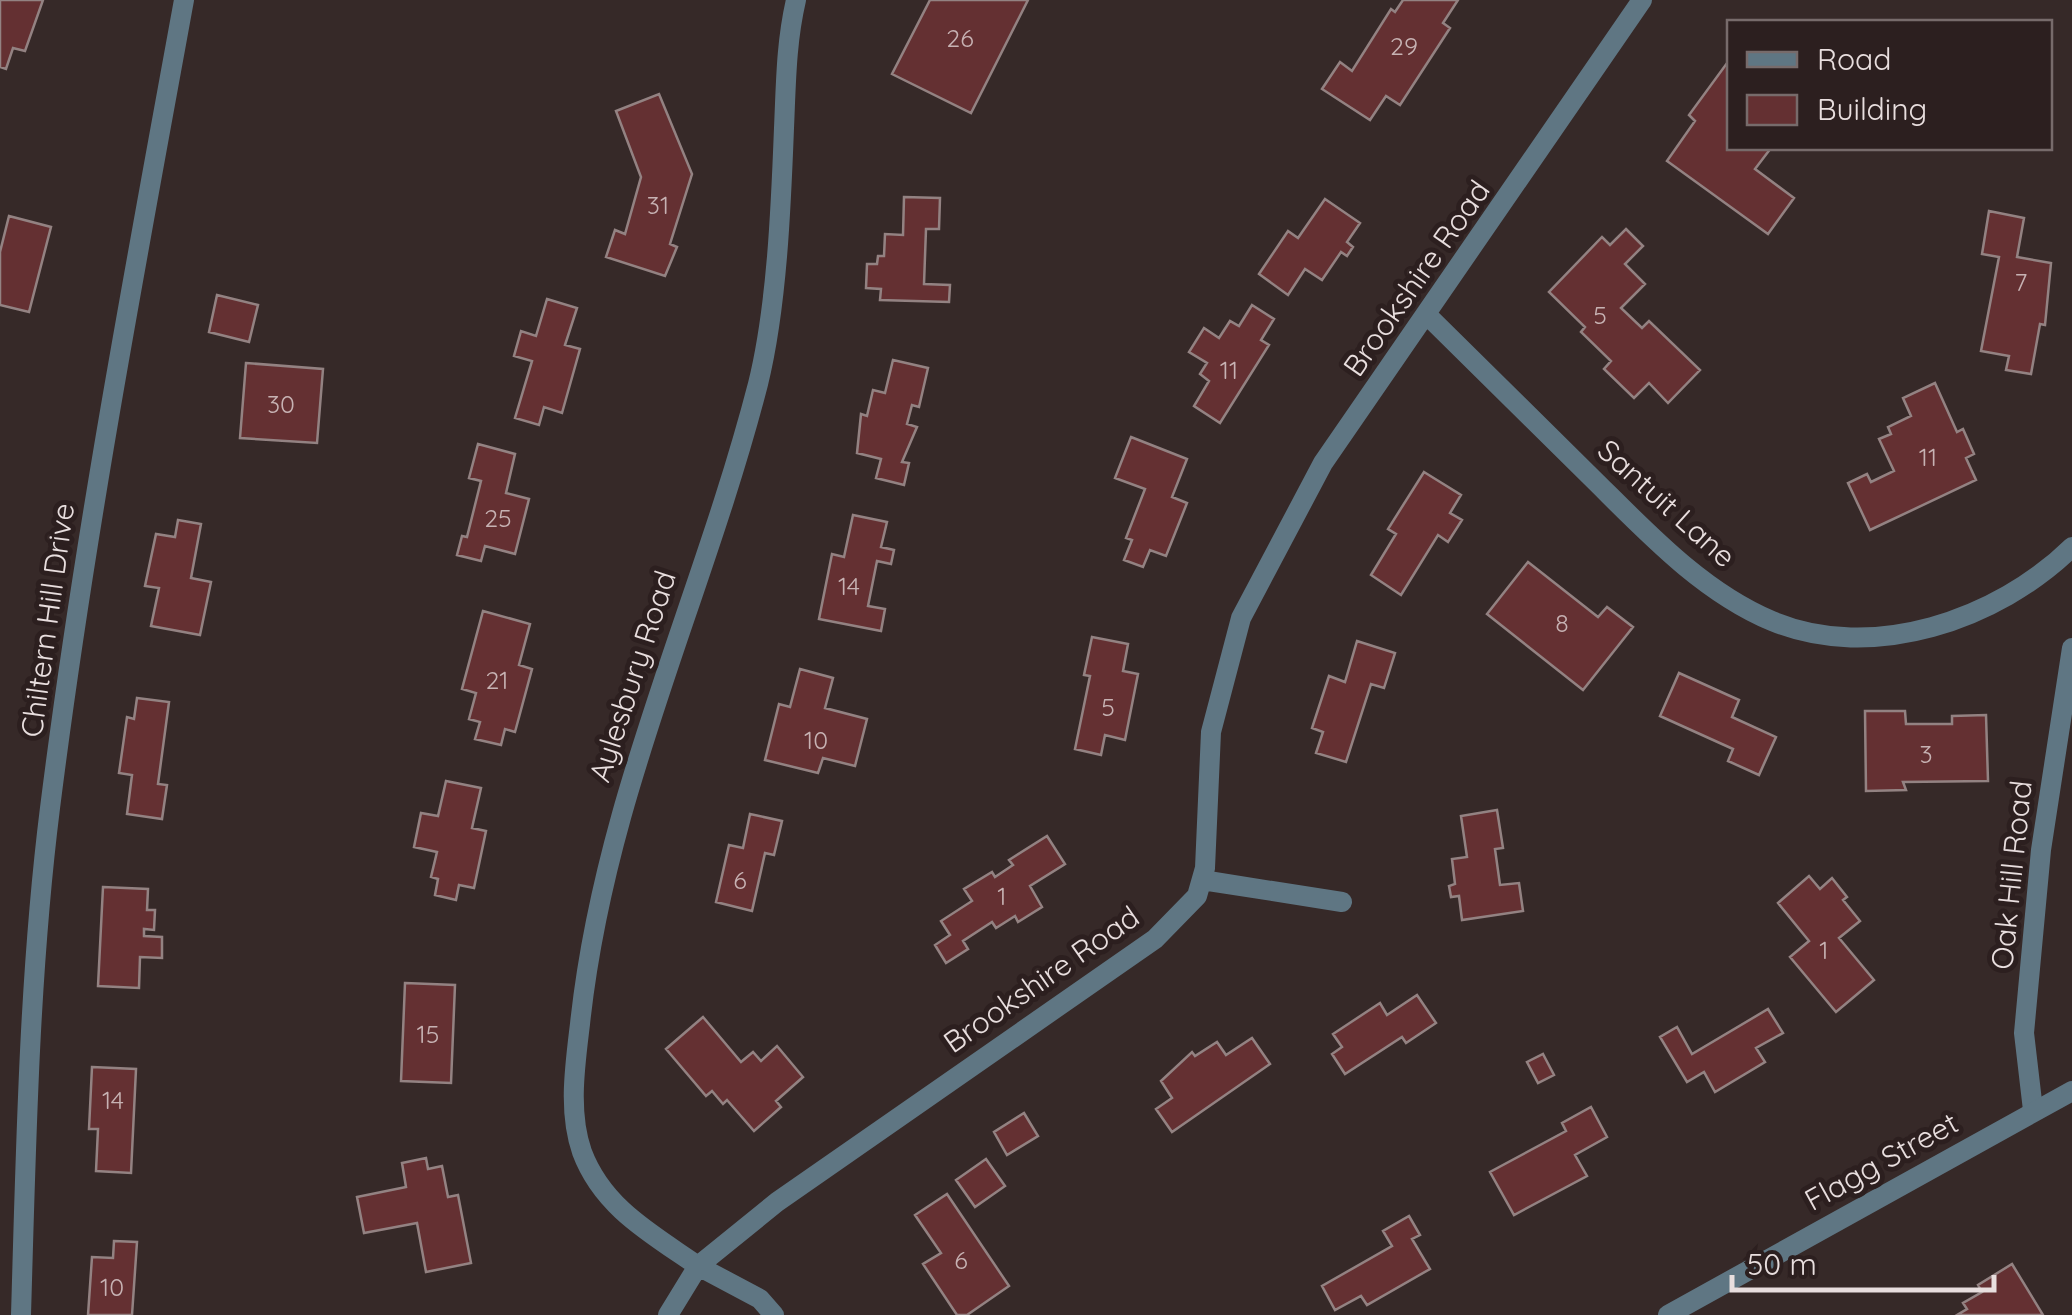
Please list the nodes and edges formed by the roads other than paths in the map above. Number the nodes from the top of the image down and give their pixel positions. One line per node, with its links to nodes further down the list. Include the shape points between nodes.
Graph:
1 (184, 0): 12 (street, Chiltern Hill Drive, via 108,410 50,811 27,1086)
2 (796, 0): 11 (street, Aylesbury Road, via 786,42 780,222 758,380 625,795 585,972 575,1070 579,1136 596,1182 621,1213)
3 (1642, 0): 4 (street, Brookshire Road)
4 (1427, 315): 5 (street, Santuit Lane, via 1655,539 1712,586 1772,621 1841,635 1922,628 1990,608); 7 (street, Brookshire Road, via 1324,464 1241,618 1211,732)
5 (2072, 548)
6 (2072, 648): 10 (street, Oak Hill Road, via 2041,850 2024,1033)
7 (1202, 880): 8 (street); 11 (street, Brookshire Road, via 1197,896 1155,939 777,1202)
8 (1342, 902)
9 (2072, 1091): 10 (street, Flagg Street)
10 (2033, 1110): 15 (street, Flagg Street)
11 (698, 1266): 13 (street); 14 (street, via 760,1299)
12 (21, 1315)
13 (668, 1315)
14 (774, 1315)
15 (1668, 1315)

